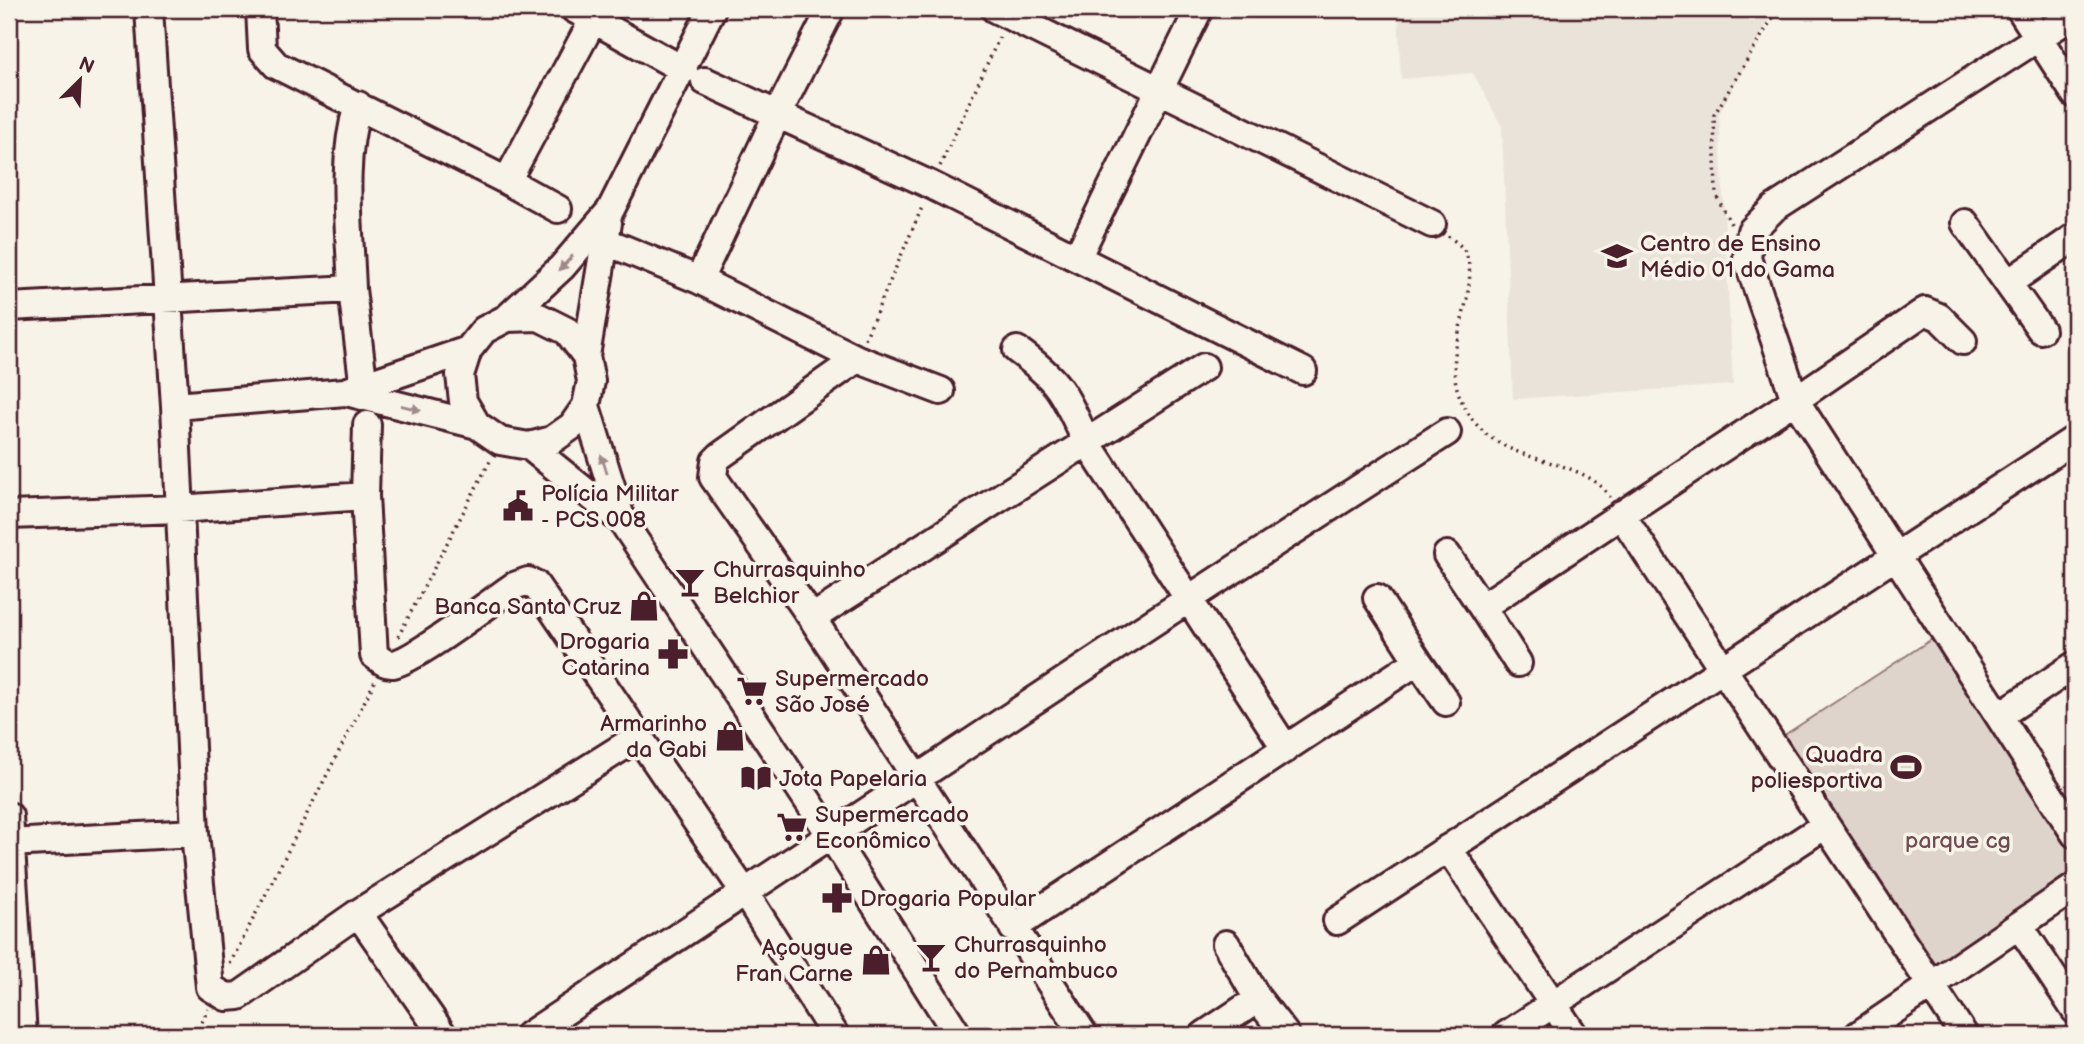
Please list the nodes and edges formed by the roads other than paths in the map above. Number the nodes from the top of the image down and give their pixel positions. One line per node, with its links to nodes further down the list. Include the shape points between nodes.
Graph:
1 (149, 9): 27 (street)
2 (260, 9): 14 (street, via 266,57)
3 (712, 9): 11 (street)
4 (831, 9): 15 (street)
5 (995, 9): 12 (street)
6 (1199, 9): 12 (street)
7 (2020, 9): 10 (street)
8 (589, 12): 11 (street); 16 (street)
9 (2075, 14): 10 (street)
10 (2039, 38): 13 (street); 40 (street, via 1774,208 1751,231 1747,258)
11 (694, 75): 15 (street); 18 (street)
12 (1159, 89): 20 (street); 23 (street)
13 (2075, 94)
14 (358, 106): 16 (street); 26 (street, via 351,129 348,176)
15 (778, 113): 23 (street); 24 (street)
16 (507, 181): 17 (street)
17 (558, 209)
18 (610, 211): 29 (street, one-way to 29, via 562,267); 34 (street)
19 (1965, 223): 25 (street)
20 (1432, 224)
21 (2075, 237): 25 (street)
22 (617, 246): 24 (street)
23 (1077, 258): 37 (street)
24 (699, 280): 35 (street)
25 (2008, 283): 30 (street)
26 (352, 289): 27 (street); 38 (street)
27 (166, 296): 28 (street); 41 (street)
28 (9, 307)
29 (507, 318): 32 (street, via 484,330); 34 (street, via 538,317 567,331)
30 (2041, 330)
31 (1963, 341): 40 (street, via 1925,310)
32 (468, 350): 38 (street); 44 (street, via 460,375 463,401)
33 (1017, 350): 47 (street, via 1051,376)
34 (586, 356): 42 (street, via 591,381)
35 (856, 359): 39 (street); 59 (street, via 720,456 712,469 713,477)
36 (1204, 367): 47 (street)
37 (1303, 371)
38 (358, 391): 41 (street); 44 (street, one-way to 44)
39 (942, 391)
40 (1795, 400): 51 (street); 55 (street)
41 (175, 406): 50 (street)
42 (586, 406): 48 (street, via 572,426 552,440); 53 (street, one-way to 42)
43 (367, 425): 49 (street)
44 (477, 425): 48 (street, via 500,441)
45 (1447, 432): 56 (street)
46 (2075, 439): 55 (street)
47 (1086, 440): 56 (street); 59 (street)
48 (528, 446): 53 (street)
49 (365, 496): 50 (street); 66 (street, via 374,655 394,664 413,655 528,581 535,584)
50 (179, 509): 52 (street); 71 (street)
51 (1620, 514): 58 (street); 63 (street)
52 (9, 515)
53 (622, 522): 73 (street)
54 (1447, 555): 58 (street)
55 (1895, 555): 63 (street); 65 (street)
56 (1188, 596): 67 (street); 68 (street)
57 (1377, 598): 60 (street)
58 (1482, 607): 61 (street)
59 (812, 618): 68 (street)
60 (1418, 661): 64 (street); 67 (street)
61 (1518, 663)
62 (2075, 665): 65 (street)
63 (1723, 667): 70 (street); 75 (street)
64 (1447, 702)
65 (1999, 716): 72 (street)
66 (640, 736): 77 (street); 78 (street)
67 (1286, 749): 81 (street)
68 (918, 776): 73 (street); 81 (street)
69 (9, 816): 74 (street)
70 (1825, 826): 83 (street); 85 (street)
71 (195, 833): 74 (street); 78 (street, via 211,987 226,997 247,993)
72 (2075, 834)
73 (832, 837): 77 (street); 91 (street)
74 (10, 843): 87 (street)
75 (1448, 848): 79 (street); 85 (street)
76 (2075, 887): 80 (street)
77 (745, 893): 89 (street); 90 (street)
78 (358, 913): 88 (street)
79 (1337, 921)
80 (2019, 925): 83 (street); 86 (street)
81 (1013, 928): 92 (street)
82 (1226, 944): 84 (street)
83 (1933, 987): 97 (street); 98 (street)
84 (1258, 999): 93 (street); 94 (street)
85 (1553, 1004): 95 (street); 96 (street)
86 (2075, 1010)
87 (23, 1035)
88 (443, 1035)
89 (529, 1035)
90 (835, 1035)
91 (958, 1035)
92 (1084, 1035)
93 (1204, 1035)
94 (1286, 1035)
95 (1506, 1035)
96 (1574, 1035)
97 (1858, 1035)
98 (1964, 1035)

